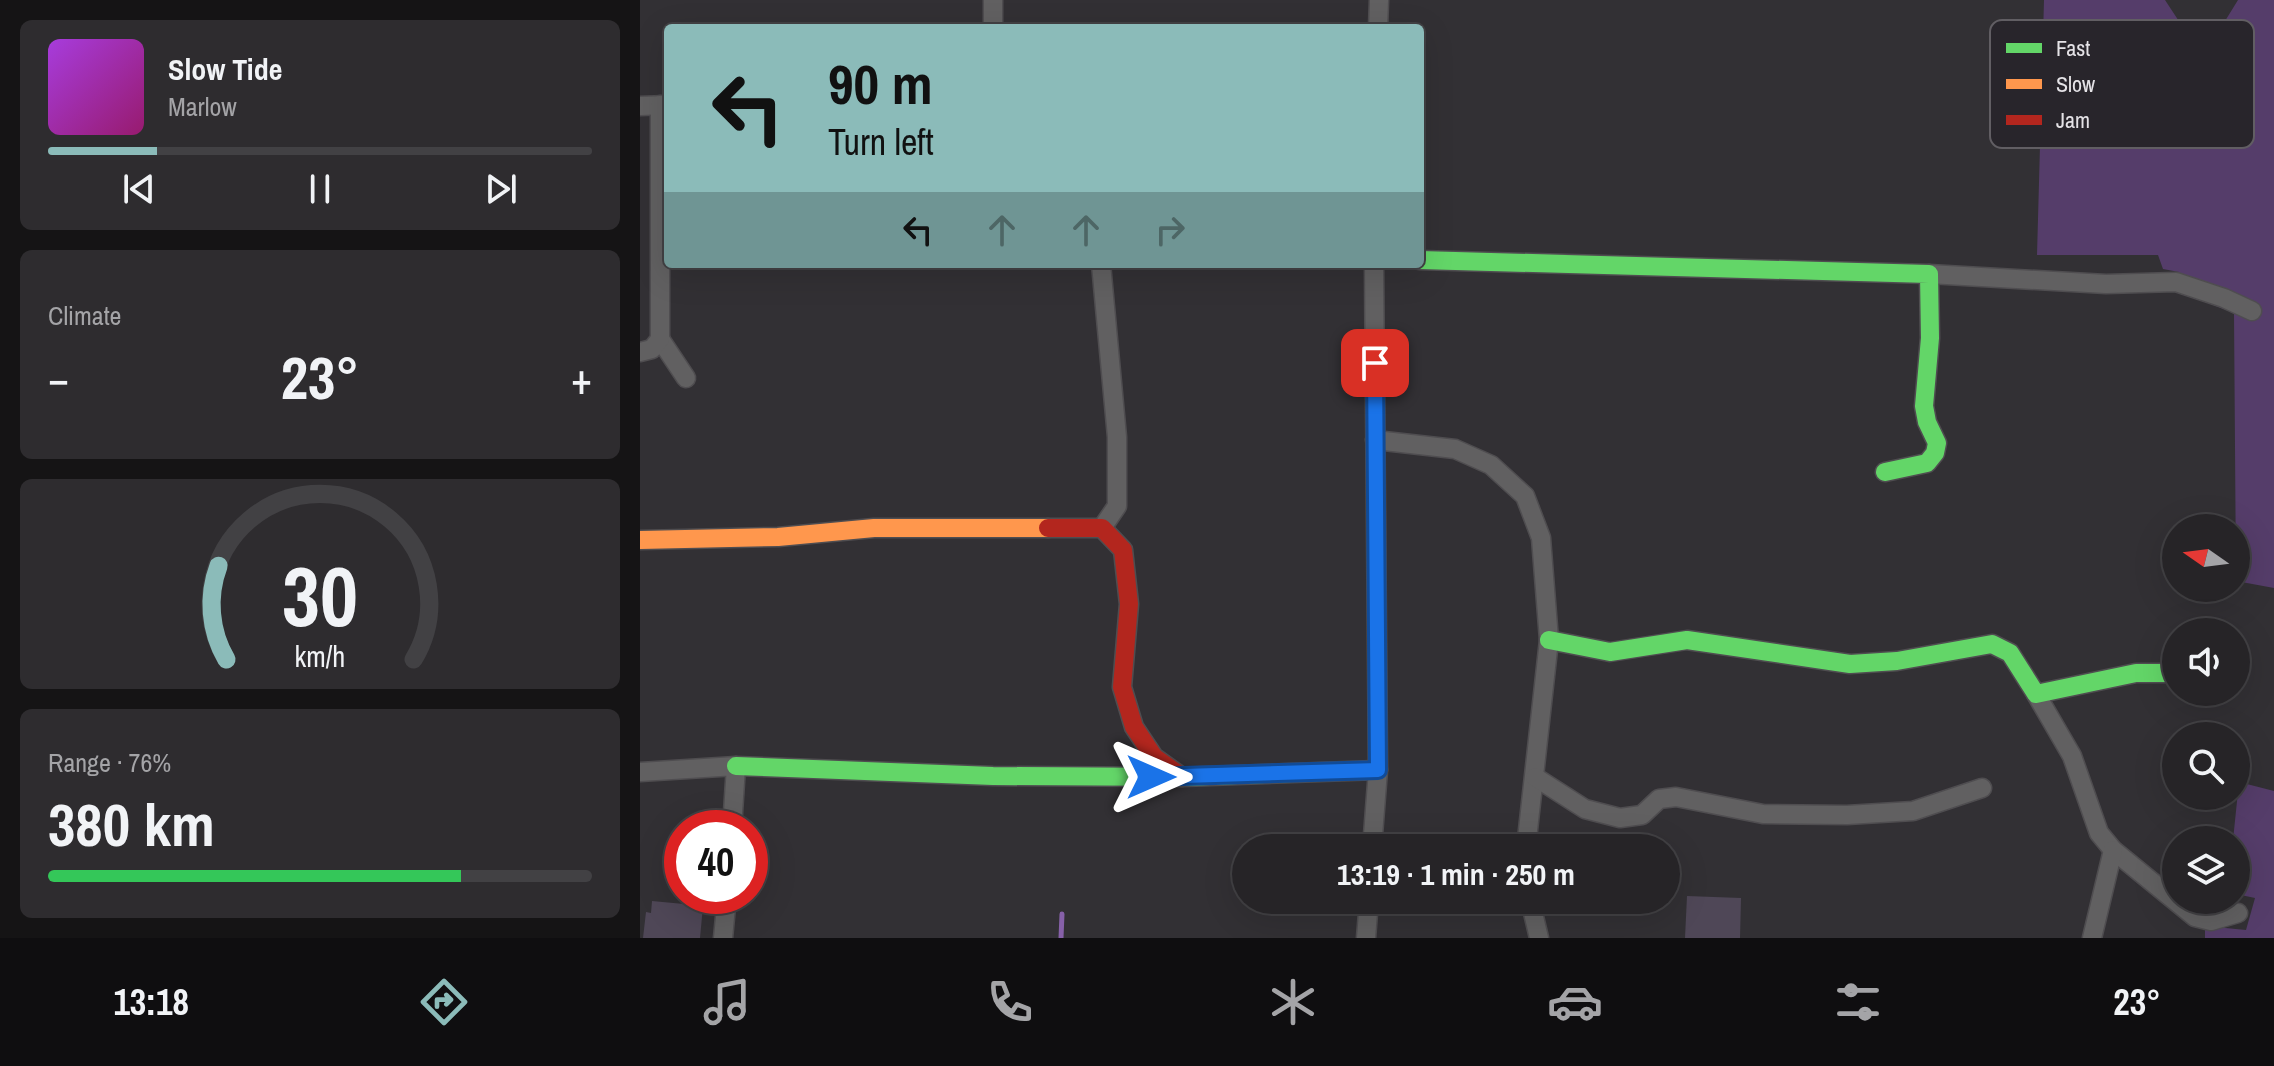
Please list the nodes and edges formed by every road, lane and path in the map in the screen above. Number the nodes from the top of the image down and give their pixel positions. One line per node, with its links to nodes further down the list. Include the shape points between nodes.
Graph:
1 (993, 0): 3 (street)
2 (1379, 0): 4 (street)
3 (993, 24)
4 (1378, 24)
5 (664, 105): 6 (street); 12 (street)
6 (640, 106)
7 (1424, 260): 10 (street)
8 (1101, 268): 17 (street, via 1117,437 1117,506)
9 (1374, 268): 15 (street)
10 (1929, 274): 11 (street, via 2106,284 2176,282); 16 (street, via 1924,406 1937,443 1935,453 1927,463)
11 (2252, 311)
12 (660, 339): 13 (street, via 652,349); 14 (street)
13 (640, 352)
14 (686, 378)
15 (1375, 440): 19 (street, via 1455,449 1491,465 1525,496 1541,538); 23 (street)
16 (1885, 472)
17 (1102, 528): 18 (street, via 874,528 778,537); 25 (street, via 1123,550 1129,604 1122,687 1134,727 1154,757)
18 (640, 540)
19 (1549, 640): 21 (street, via 1610,652 1687,640 1850,664 1992,644 2010,653); 26 (street)
20 (2162, 674): 21 (street, via 2126,675)
21 (2036, 694): 31 (street, via 2072,756 2099,833)
22 (736, 766): 24 (street); 25 (street); 28 (street)
23 (1378, 770): 25 (street); 29 (street)
24 (640, 772)
25 (1182, 777)
26 (1535, 777): 27 (street, via 1585,809 1620,818 1642,815 1659,799 1676,797 1763,814 1913,811); 30 (street)
27 (1982, 788)
28 (733, 810)
29 (1373, 834)
30 (1528, 834)
31 (2113, 850): 32 (street); 41 (street)
32 (2162, 890)
33 (725, 914): 38 (street)
34 (1368, 914): 39 (street)
35 (1533, 914): 40 (street)
36 (2191, 914): 37 (street, via 2211,921)
37 (2235, 914)
38 (723, 938)
39 (1366, 938)
40 (1539, 938)
41 (2092, 938)

